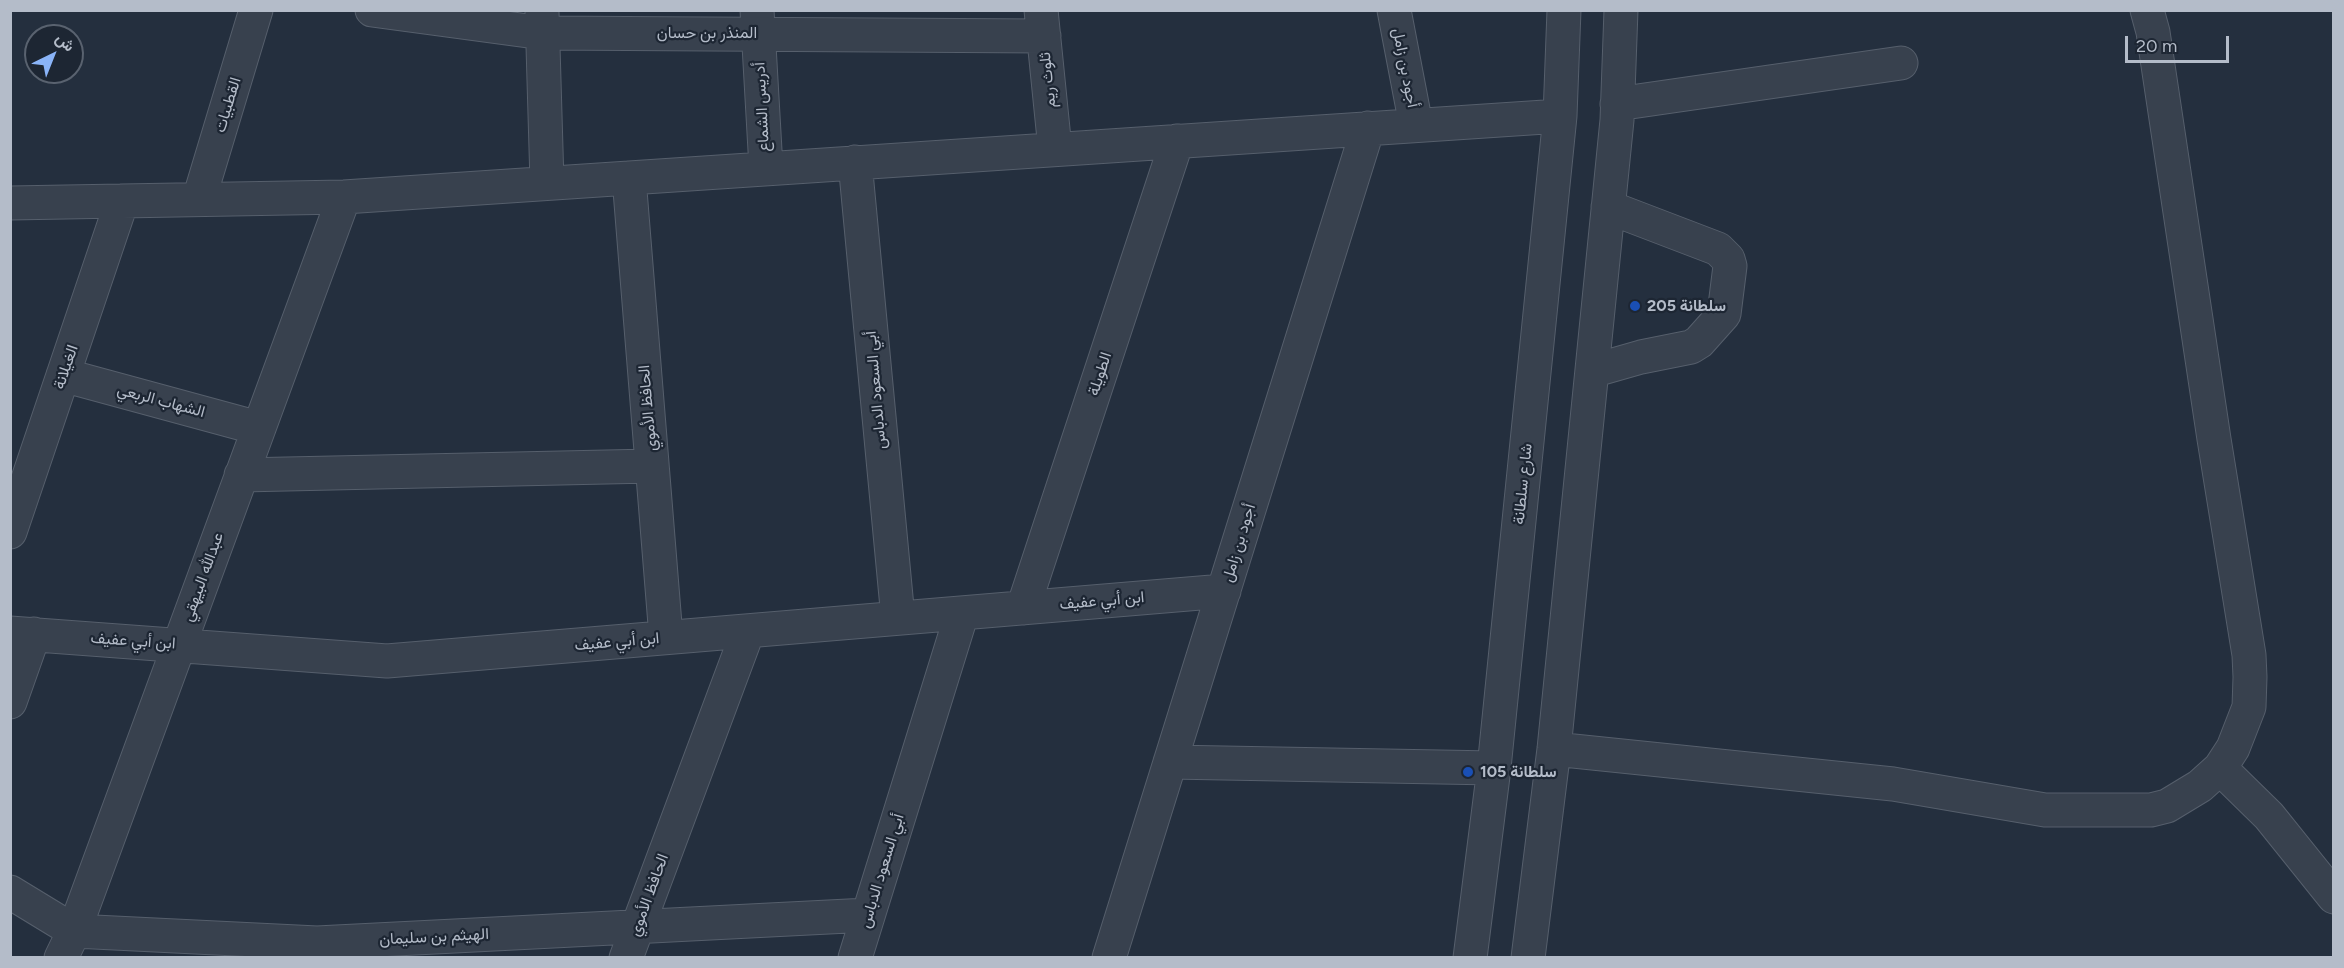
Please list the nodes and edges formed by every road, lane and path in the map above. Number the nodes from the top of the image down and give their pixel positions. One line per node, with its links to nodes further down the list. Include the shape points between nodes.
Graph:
1 (256, 10): 22 (street, القطبيات)
2 (372, 10): 7 (street, المنذر بن حسان)
3 (1394, 10): 13 (street, أجود بن زامل)
4 (1564, 10): 12 (street, شارع سلطانة)
5 (1621, 10): 11 (street)
6 (2147, 10): 44 (street, via 2249,655 2248,707 2234,748)
7 (542, 22): 8 (street, المنذر بن حسان); 20 (street)
8 (757, 22): 9 (street, المنذر بن حسان); 18 (street, أدريس الشماع)
9 (1043, 23): 16 (street, ثلوث ريم)
10 (1900, 63): 11 (street)
11 (1617, 104): 25 (street)
12 (1560, 116): 13 (street); 43 (street, شارع سلطانة)
13 (1416, 126): 14 (street)
14 (1368, 129): 15 (street); 32 (street, أجود بن زامل)
15 (1177, 141): 16 (street); 33 (street, الطويلة)
16 (1055, 149): 17 (street)
17 (855, 162): 18 (street); 35 (street, أبي السعود الدباس)
18 (766, 168): 19 (street)
19 (629, 178): 20 (street); 29 (street, الحافظ الأموي)
20 (547, 183): 21 (street)
21 (344, 197): 22 (street); 28 (street, عبدالله البيهقي)
22 (199, 199): 23 (street)
23 (122, 201): 24 (street); 27 (street, الغيلانة)
24 (10, 203)
25 (1608, 207): 26 (street); 26 (street, via 1718,249 1730,266 1724,314 1699,342)
26 (1592, 371): 41 (street)
27 (63, 375): 28 (street, الشهاب الربعي); 31 (street, الغيلانة)
28 (258, 428): 30 (street, عبدالله البيهقي)
29 (652, 466): 30 (street); 38 (street, الحافظ الأموي)
30 (241, 475): 39 (street, عبدالله البيهقي)
31 (10, 532)
32 (1224, 591): 33 (street, ابن أبي عفيف); 42 (street, أجود بن زامل)
33 (1023, 608): 34 (street, ابن أبي عفيف)
34 (962, 613): 35 (street, ابن أبي عفيف); 47 (street, أبي السعود الدباس)
35 (898, 618): 36 (street, ابن أبي عفيف)
36 (748, 631): 38 (street, ابن أبي عفيف); 48 (street, الحافظ الأموي)
37 (22, 634): 39 (street, ابن أبي عفيف); 40 (street)
38 (666, 638): 39 (street, ابن أبي عفيف, via 387,661)
39 (178, 644): 49 (street, عبدالله البيهقي)
40 (10, 702)
41 (1554, 749): 44 (street, via 1893,784 2045,810 2151,810 2167,806 2200,786); 55 (street)
42 (1170, 762): 43 (street); 53 (street, أجود بن زامل)
43 (1494, 768): 54 (street, شارع سلطانة)
44 (2220, 768): 46 (street, via 2269,816)
45 (10, 892): 49 (street, الهيثم بن سليمان)
46 (2334, 897)
47 (868, 915): 48 (street, الهيثم بن سليمان); 52 (street, أبي السعود الدباس)
48 (638, 927): 50 (street, الهيثم بن سليمان); 51 (street, الحافظ الأموي)
49 (68, 944): 50 (street, الهيثم بن سليمان)
50 (315, 950)
51 (626, 957)
52 (855, 957)
53 (1109, 957)
54 (1470, 957)
55 (1528, 957)

